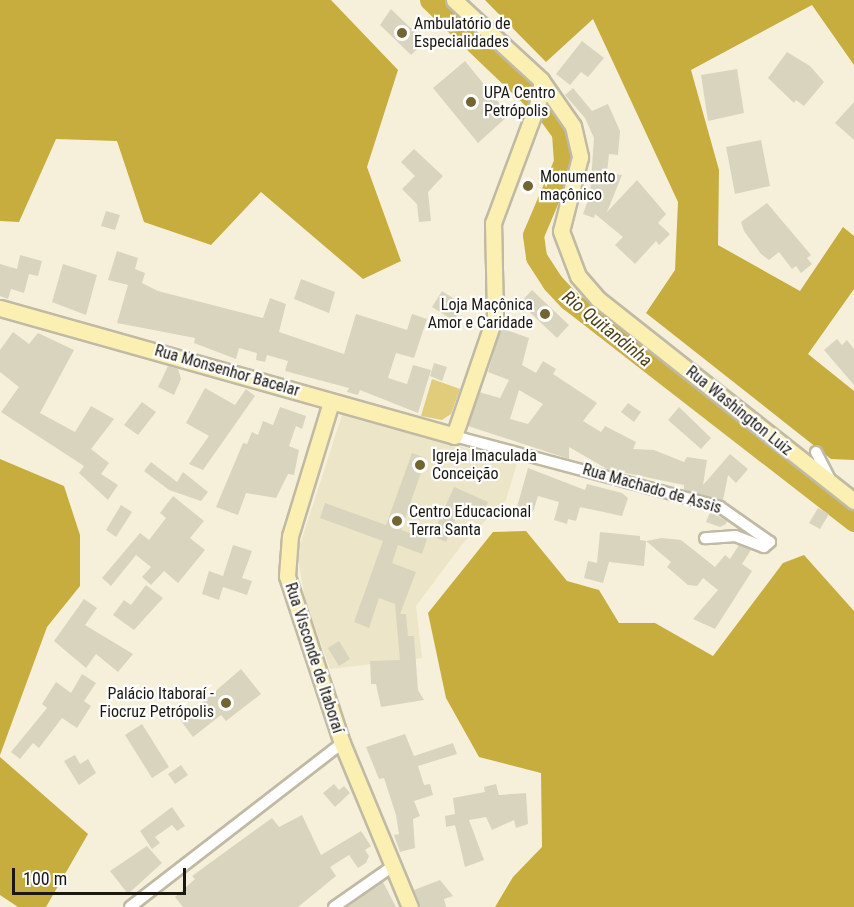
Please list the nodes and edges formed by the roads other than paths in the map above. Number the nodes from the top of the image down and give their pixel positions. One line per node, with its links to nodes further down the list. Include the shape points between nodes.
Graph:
1 (454, 0): 2 (main road, Rua Washington Luiz)
2 (546, 90): 5 (main road, via 531,115 493,223 495,316); 7 (main road, Rua Washington Luiz, via 579,142 577,178 561,231 578,276 598,299)
3 (0, 308): 4 (main road, Rua Monsenhor Bacelar)
4 (331, 402): 5 (main road, Rua Monsenhor Bacelar); 10 (main road, Rua Visconde de Itaboraí, via 290,536 287,576)
5 (454, 436): 9 (street, Rua Machado de Assis, via 720,507 770,542 764,547 736,536)
6 (816, 452): 7 (street)
7 (832, 485): 8 (main road, Rua Washington Luiz)
8 (854, 501)
9 (705, 538)
10 (342, 743): 11 (main road, Rua Visconde de Itaboraí); 12 (street)
11 (393, 866): 13 (street); 14 (main road, Rua Visconde de Itaboraí)
12 (130, 907)
13 (333, 907)
14 (410, 907)

